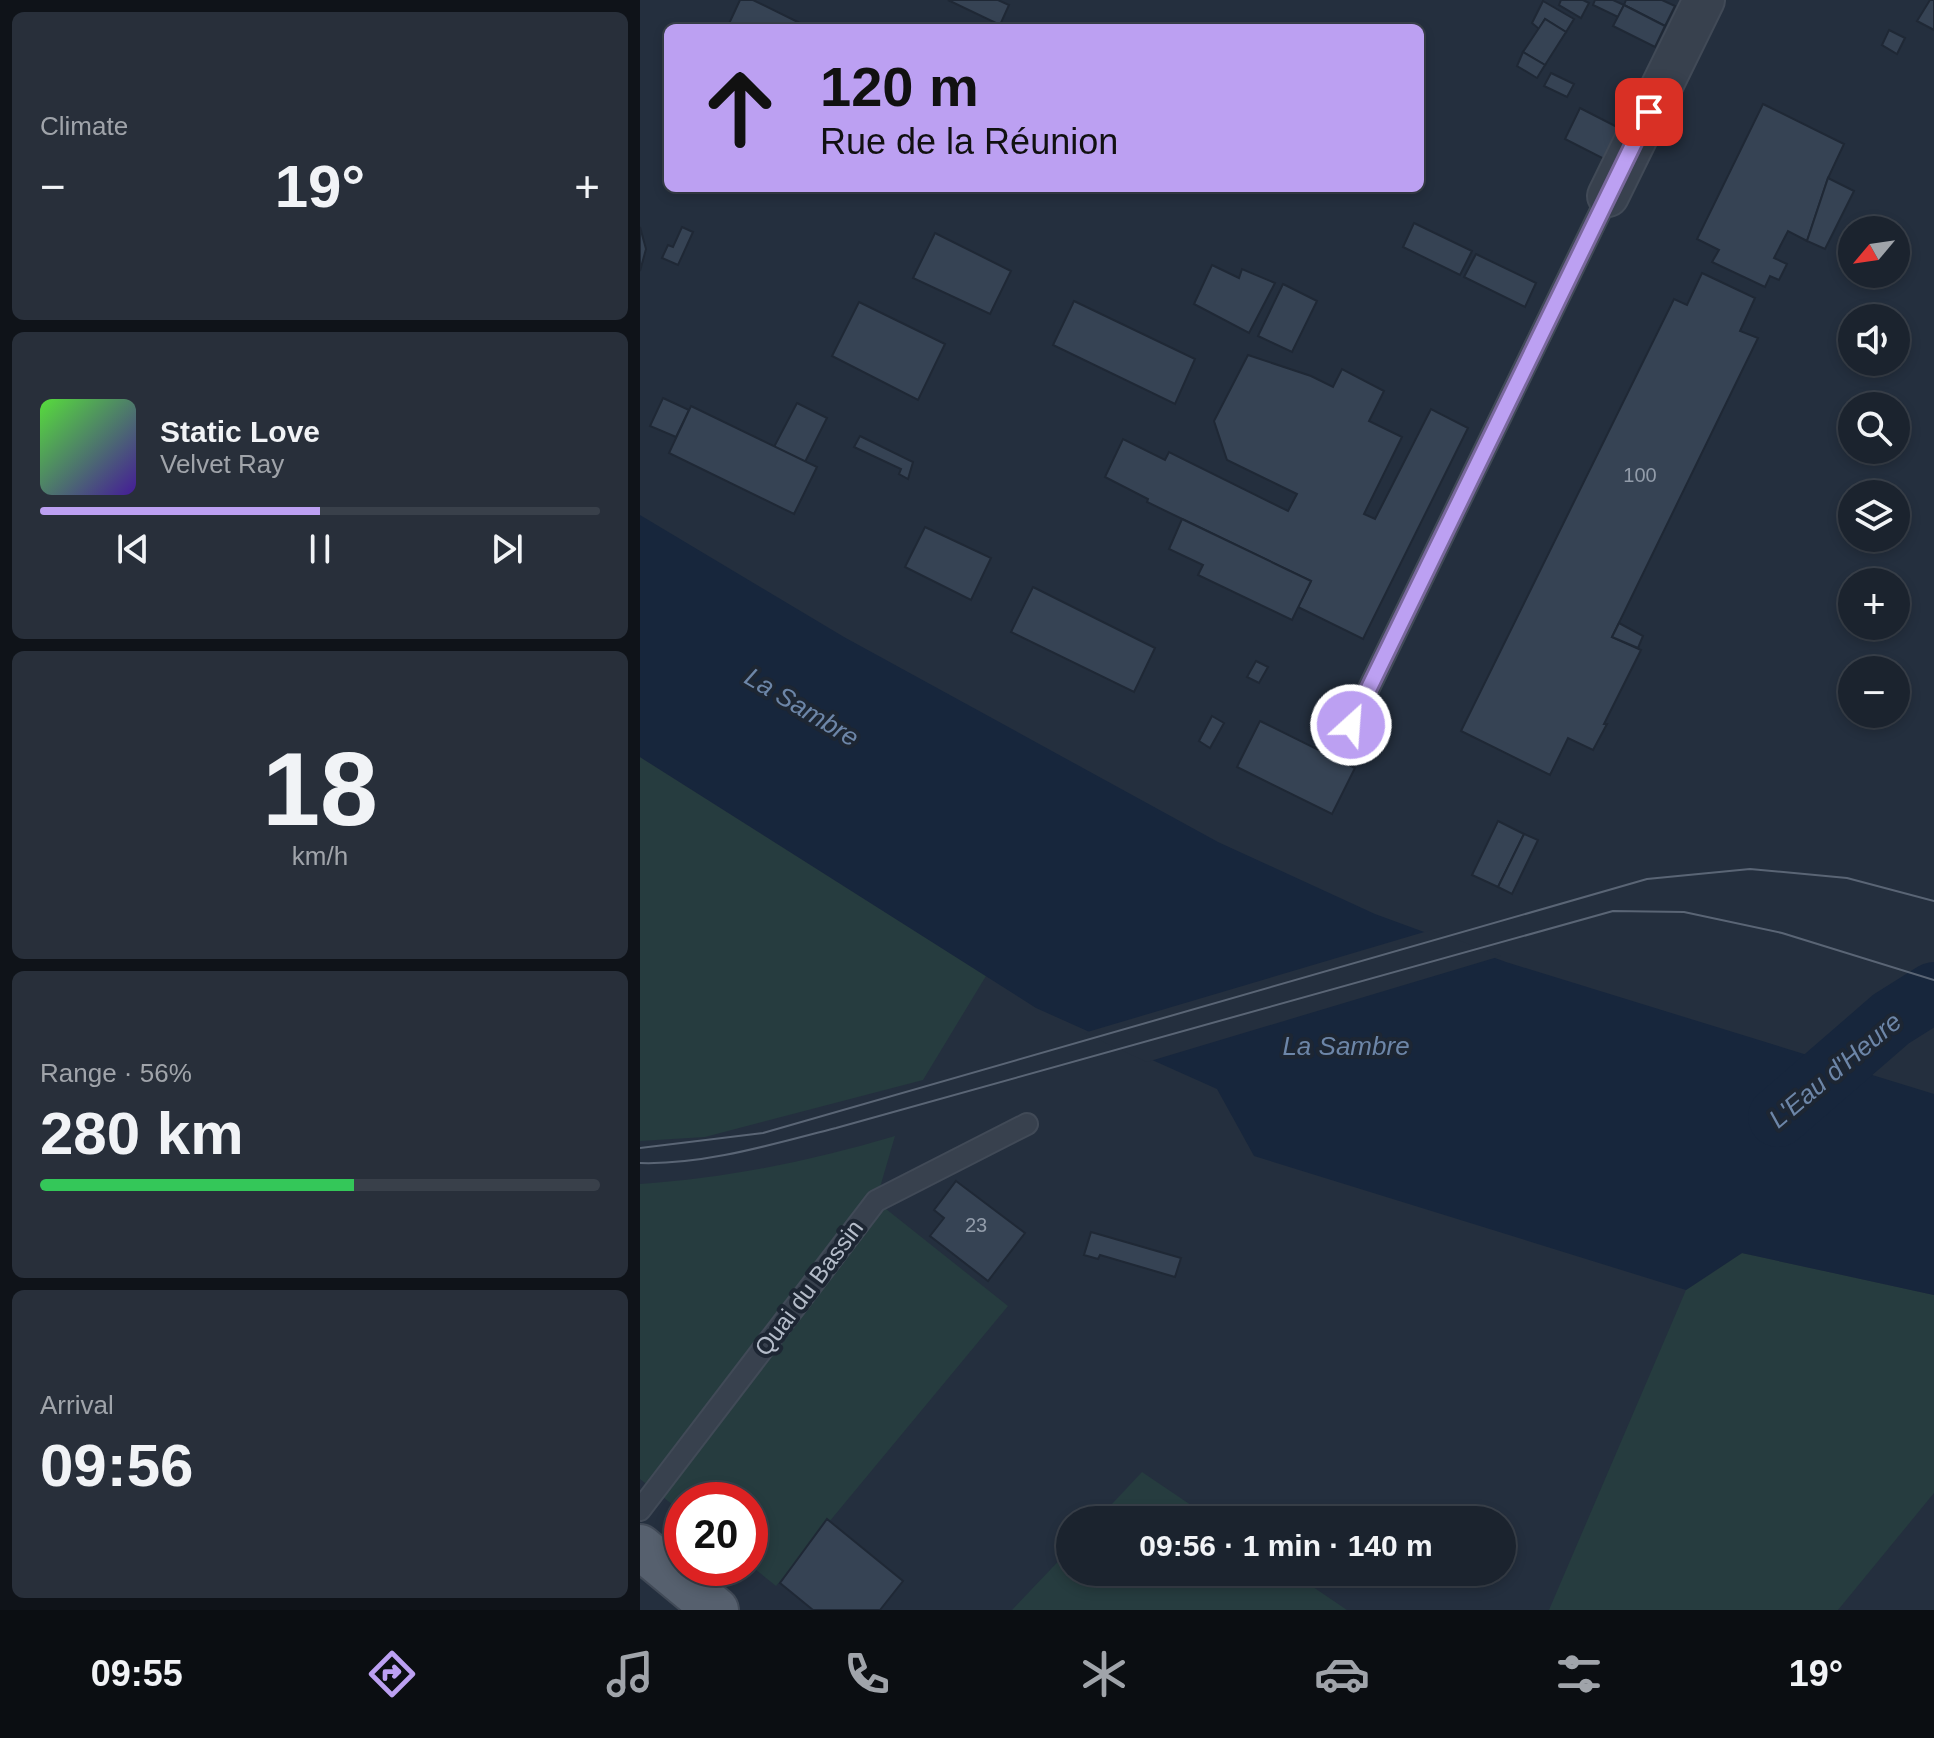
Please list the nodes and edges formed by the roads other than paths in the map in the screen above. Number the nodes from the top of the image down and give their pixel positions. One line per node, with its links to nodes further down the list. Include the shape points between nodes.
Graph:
1 (1704, 0): 2 (street)
2 (1608, 196): 3 (lane)
3 (1351, 725)
4 (1027, 1124): 5 (lane, Quai du Bassin, via 876,1201)
5 (640, 1510)
6 (640, 1547): 7 (main road)
7 (716, 1610)

